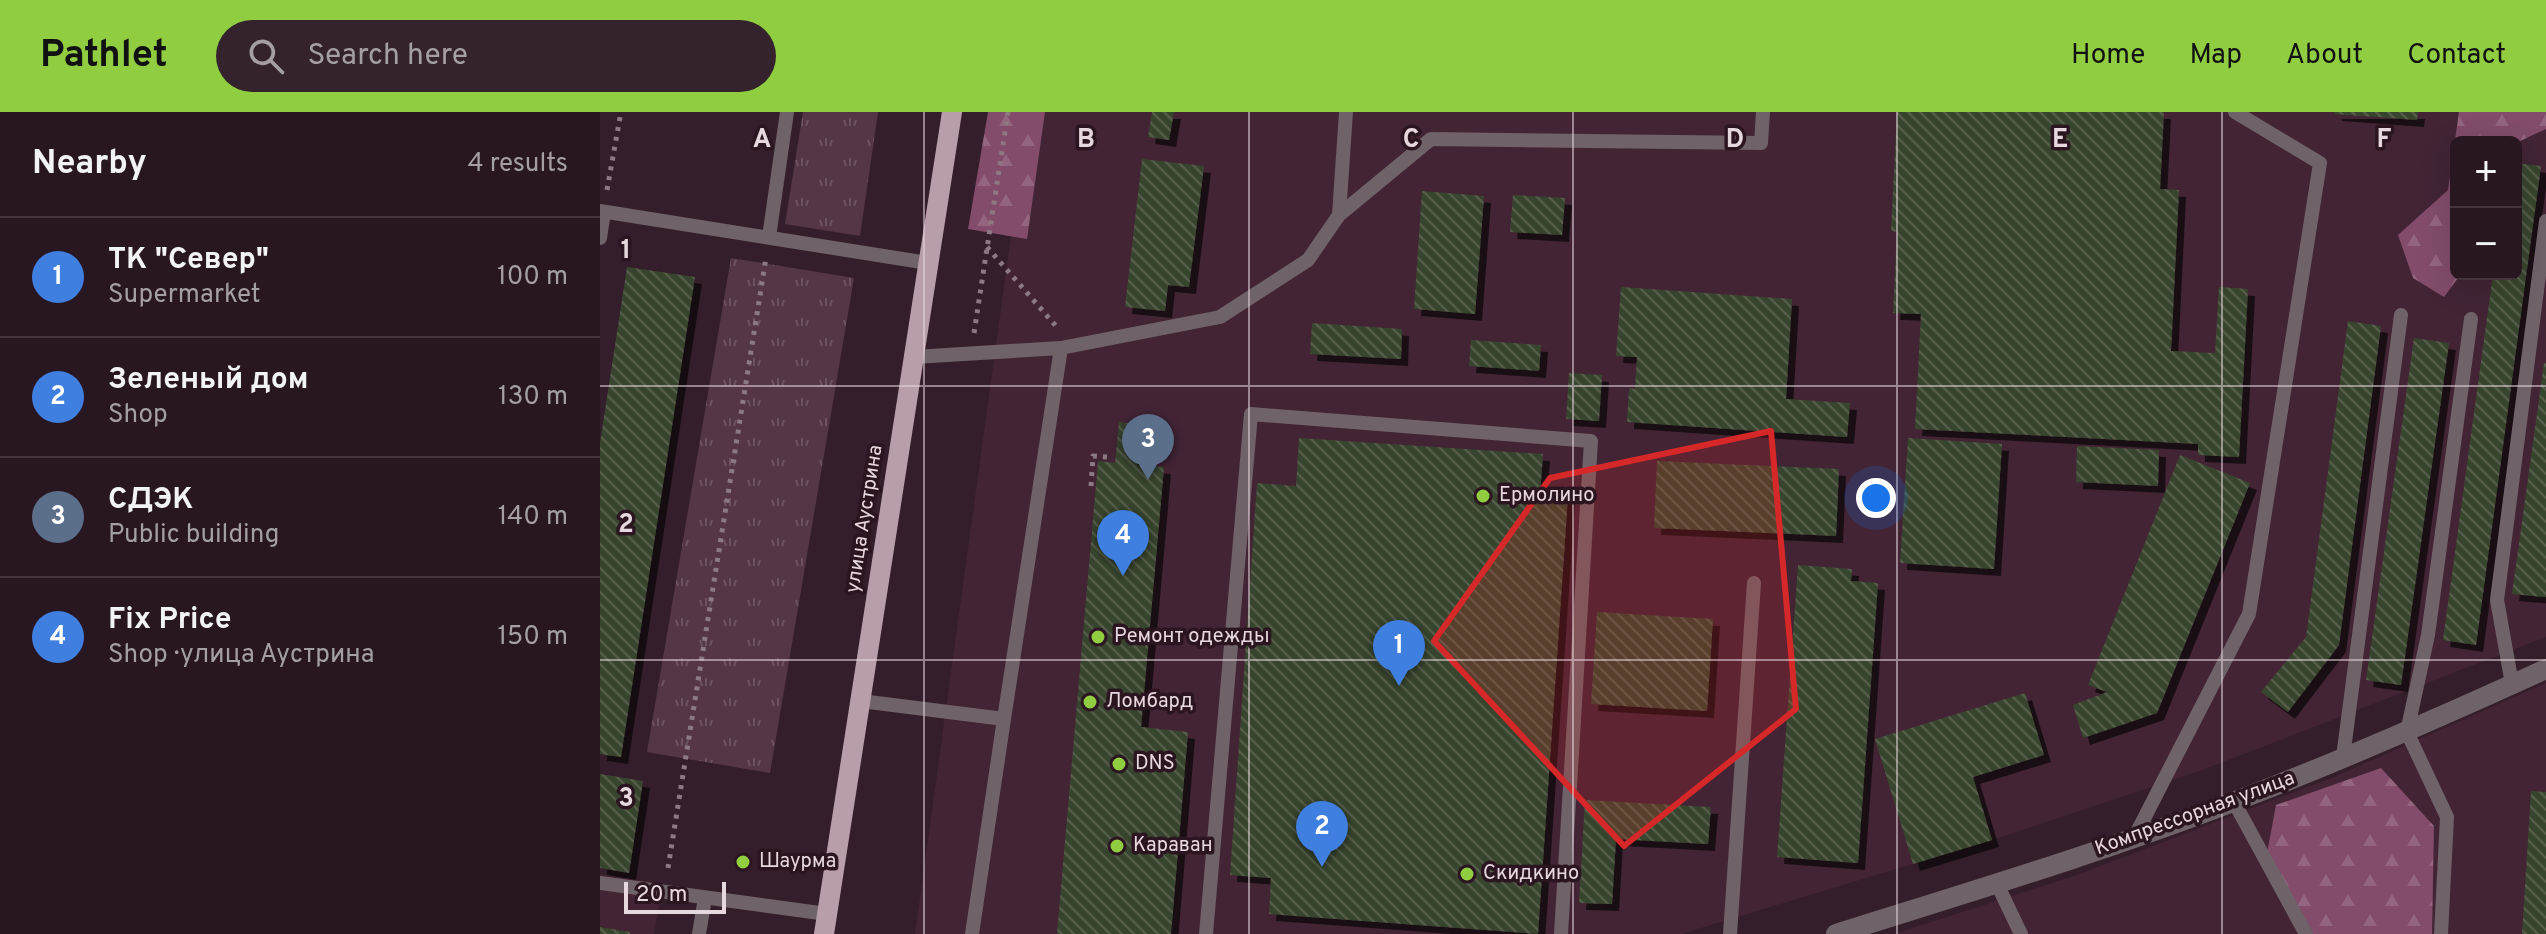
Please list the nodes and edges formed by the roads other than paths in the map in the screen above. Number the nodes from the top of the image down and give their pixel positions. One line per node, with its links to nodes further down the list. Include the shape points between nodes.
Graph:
1 (787, 112): 9 (lane)
2 (952, 112): 11 (main road, улица Аустрина)
3 (1346, 112): 7 (lane)
4 (1763, 112): 7 (lane, via 1761,143 1431,139)
5 (2235, 112): 24 (lane, via 2320,163 2249,614)
6 (602, 212): 9 (lane); 10 (lane)
7 (1339, 215): 14 (lane, via 1308,260 1220,317)
8 (2546, 221): 18 (lane, via 2497,600)
9 (769, 237): 11 (lane)
10 (600, 238)
11 (928, 263): 15 (main road, улица Аустрина)
12 (2401, 315): 22 (lane)
13 (2471, 319): 21 (lane, via 2428,635)
14 (1062, 340): 15 (lane); 20 (lane)
15 (914, 357): 19 (main road, улица Аустрина)
16 (1754, 583): 33 (lane)
17 (2546, 669): 18 (street, Компрессорная улица)
18 (2512, 684): 21 (street, Компрессорная улица)
19 (861, 701): 20 (lane); 28 (main road, улица Аустрина)
20 (1004, 719): 30 (lane)
21 (2407, 732): 22 (street, Компрессорная улица); 37 (lane, via 2447,817)
22 (2343, 757): 23 (street, Компрессорная улица)
23 (2234, 802): 24 (street, Компрессорная улица); 36 (lane)
24 (2134, 838): 26 (street, Компрессорная улица)
25 (600, 883): 27 (lane)
26 (1997, 884): 34 (street, Компрессорная улица); 35 (lane)
27 (705, 898): 28 (lane); 29 (lane)
28 (826, 924)
29 (699, 934)
30 (972, 934)
31 (1206, 934): 32 (lane, via 1251,414 1591,441)
32 (1561, 934)
33 (1730, 934)
34 (1836, 934)
35 (2021, 934)
36 (2306, 934)
37 (2441, 934)

